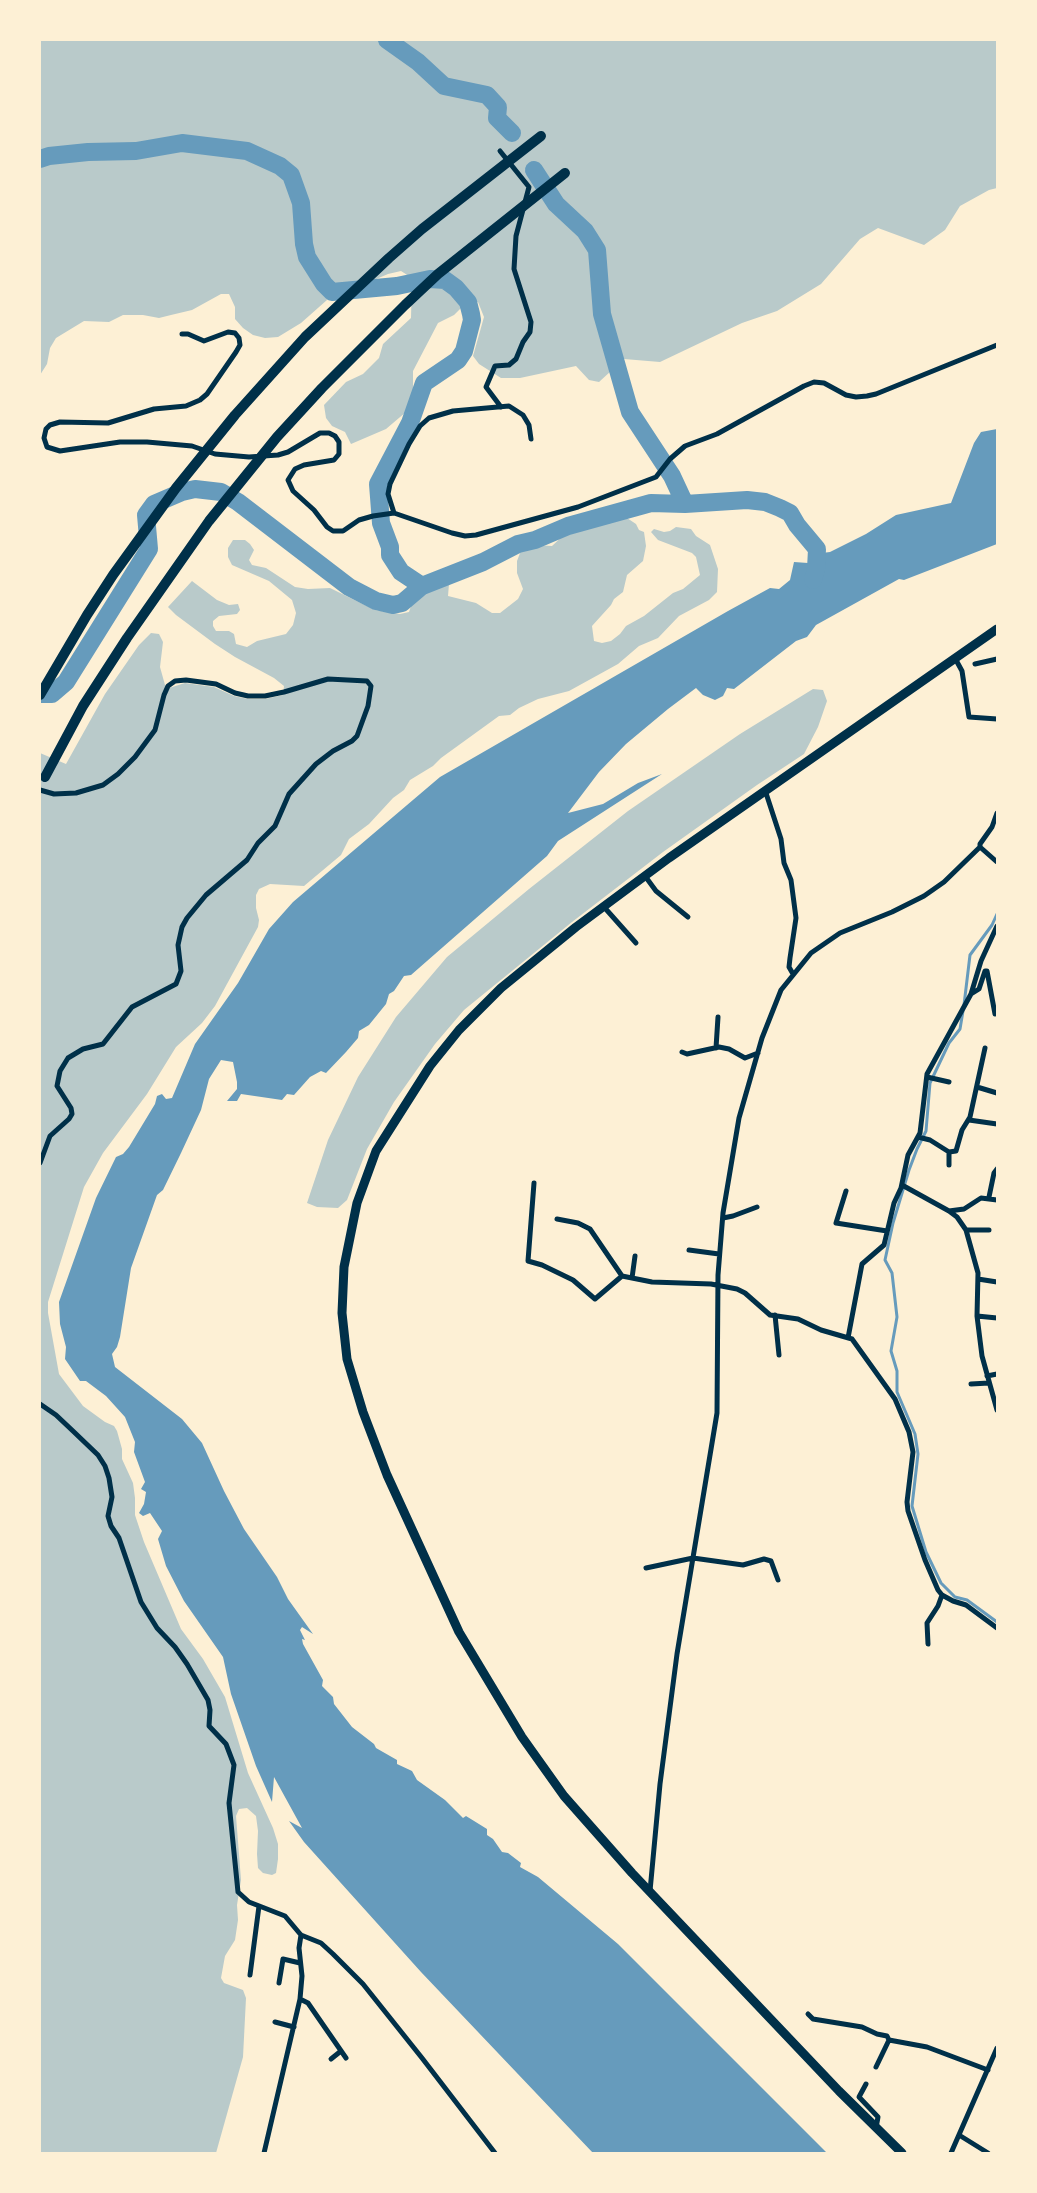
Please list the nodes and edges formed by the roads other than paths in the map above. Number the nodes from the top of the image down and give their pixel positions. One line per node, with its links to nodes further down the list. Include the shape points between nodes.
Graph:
1 (541, 136): 3 (highway)
2 (500, 151): 3 (street)
3 (508, 162): 7 (street, via 529,187 516,236 514,269 531,322 530,332 516,359 509,365 495,366 486,387); 14 (highway, via 389,258 306,337 215,438 114,575)
4 (561, 176): 16 (highway, via 438,274 384,324 277,437 156,596 83,706)
5 (182, 334): 9 (street, via 204,341 228,332 239,338 236,352 200,400 108,423 60,422 50,425 44,438 47,447 60,451 120,442 163,443 192,446 215,454 250,457 278,455 320,433 329,434 339,442 339,454 334,460 295,469 288,480 293,491 333,531 343,531 359,520)
6 (997, 345): 9 (street, via 876,394 856,397 814,382 718,434 685,446 656,477 578,506 482,533 452,534)
7 (501, 407): 8 (street, via 509,406 523,415 529,425); 9 (street, via 453,411 429,418 420,426 390,484 388,494)
8 (531, 440)
9 (394, 513)
10 (997, 629): 12 (highway)
11 (997, 659): 13 (street)
12 (956, 660): 15 (street, via 962,671 969,717); 18 (highway)
13 (976, 664)
14 (40, 695)
15 (997, 719)
16 (47, 773)
17 (40, 790): 43 (street, via 54,794 76,793 103,785 118,774 155,730 164,694 175,681 216,684 248,696 275,694 328,678 367,681 371,686 368,706 357,736 316,764 289,794 275,826 247,860 206,895 187,918 178,945 181,971 176,984 132,1006 103,1044 83,1049 68,1058 60,1071 57,1086 72,1114 50,1136)
18 (765, 790): 22 (highway); 27 (street, via 782,839 784,862 791,880 796,918 789,967)
19 (997, 812): 20 (street)
20 (980, 847): 21 (street); 27 (street, via 944,882 924,896 831,938 811,953)
21 (997, 862)
22 (645, 876): 23 (highway); 24 (street, via 656,891)
23 (604, 907): 26 (street); 84 (highway, via 501,988 443,1049 402,1107 376,1151 357,1203 344,1267 342,1313 348,1359 363,1412 387,1475 459,1632 522,1737 564,1796)
24 (688, 917)
25 (997, 926): 28 (street)
26 (636, 943)
27 (793, 974): 34 (street, via 774,1005)
28 (971, 994): 29 (street, via 979,989 987,971); 35 (street)
29 (995, 1014)
30 (718, 1017): 31 (street)
31 (716, 1048): 33 (street, via 687,1054); 34 (street, via 729,1049 745,1058)
32 (985, 1048): 37 (street)
33 (682, 1052)
34 (758, 1053): 53 (street, via 739,1118)
35 (926, 1077): 36 (street); 41 (street)
36 (949, 1082)
37 (976, 1087): 38 (street); 39 (street)
38 (997, 1093)
39 (969, 1120): 40 (street); 42 (street, via 962,1130 956,1151)
40 (997, 1124)
41 (918, 1137): 42 (street, via 930,1140); 47 (street, via 908,1155)
42 (949, 1152): 44 (street)
43 (40, 1163)
44 (949, 1165)
45 (997, 1169): 49 (street)
46 (534, 1183): 61 (street, via 528,1261 573,1280 596,1299)
47 (902, 1185): 52 (street); 57 (street)
48 (846, 1191): 57 (street, via 836,1223)
49 (989, 1197): 50 (street); 52 (street)
50 (997, 1200)
51 (756, 1207): 53 (street)
52 (949, 1211): 55 (street)
53 (723, 1218): 59 (street)
54 (557, 1219): 61 (street, via 590,1229)
55 (966, 1230): 56 (street); 63 (street)
56 (989, 1230)
57 (887, 1231): 69 (street, via 884,1245 862,1264)
58 (688, 1250): 59 (street)
59 (719, 1254): 65 (street)
60 (635, 1256): 62 (street)
61 (622, 1276): 62 (street)
62 (632, 1278): 65 (street)
63 (978, 1279): 64 (street); 67 (street)
64 (997, 1282)
65 (718, 1285): 66 (street, via 746,1293 762,1310); 78 (street, via 717,1413)
66 (775, 1315): 69 (street, via 798,1319); 70 (street)
67 (977, 1316): 68 (street); 72 (street)
68 (997, 1318)
69 (848, 1338): 81 (street, via 882,1379 910,1432 913,1452 908,1511 925,1560)
70 (779, 1355)
71 (997, 1374): 72 (street)
72 (987, 1376): 73 (street)
73 (989, 1383): 74 (street); 75 (street)
74 (971, 1384)
75 (996, 1401): 77 (street)
76 (40, 1404): 85 (street, via 74,1432 105,1466 112,1497 108,1516 141,1602 157,1628 175,1647 208,1700 209,1726 226,1744 234,1765 229,1803 236,1884 243,1897)
77 (997, 1410)
78 (693, 1558): 79 (street); 80 (street, via 743,1565 768,1560); 84 (street, via 675,1663)
79 (646, 1568)
80 (778, 1580)
81 (942, 1595): 82 (street, via 966,1605); 83 (street, via 927,1623)
82 (997, 1628)
83 (928, 1644)
84 (650, 1892): 102 (highway)
85 (259, 1906): 86 (street, via 285,1916); 88 (street)
86 (301, 1935): 87 (street); 105 (street, via 321,1943 362,1984)
87 (300, 1963): 89 (street, via 284,1959); 90 (street)
88 (250, 1975)
89 (279, 1983)
90 (300, 1999): 93 (street); 96 (street, via 308,2003)
91 (808, 2014): 94 (street, via 813,2019 862,2027 887,2036)
92 (275, 2022): 93 (street)
93 (294, 2027): 104 (street)
94 (889, 2040): 99 (street); 100 (street, via 927,2047)
95 (997, 2048): 100 (street)
96 (341, 2051): 97 (street); 98 (street)
97 (346, 2058)
98 (330, 2059)
99 (876, 2067)
100 (988, 2070): 103 (street)
101 (866, 2084): 102 (street, via 859,2098 878,2117)
102 (876, 2128): 106 (highway)
103 (959, 2135): 107 (street); 108 (street)
104 (264, 2153)
105 (496, 2153)
106 (902, 2153)
107 (951, 2153)
108 (988, 2153)

